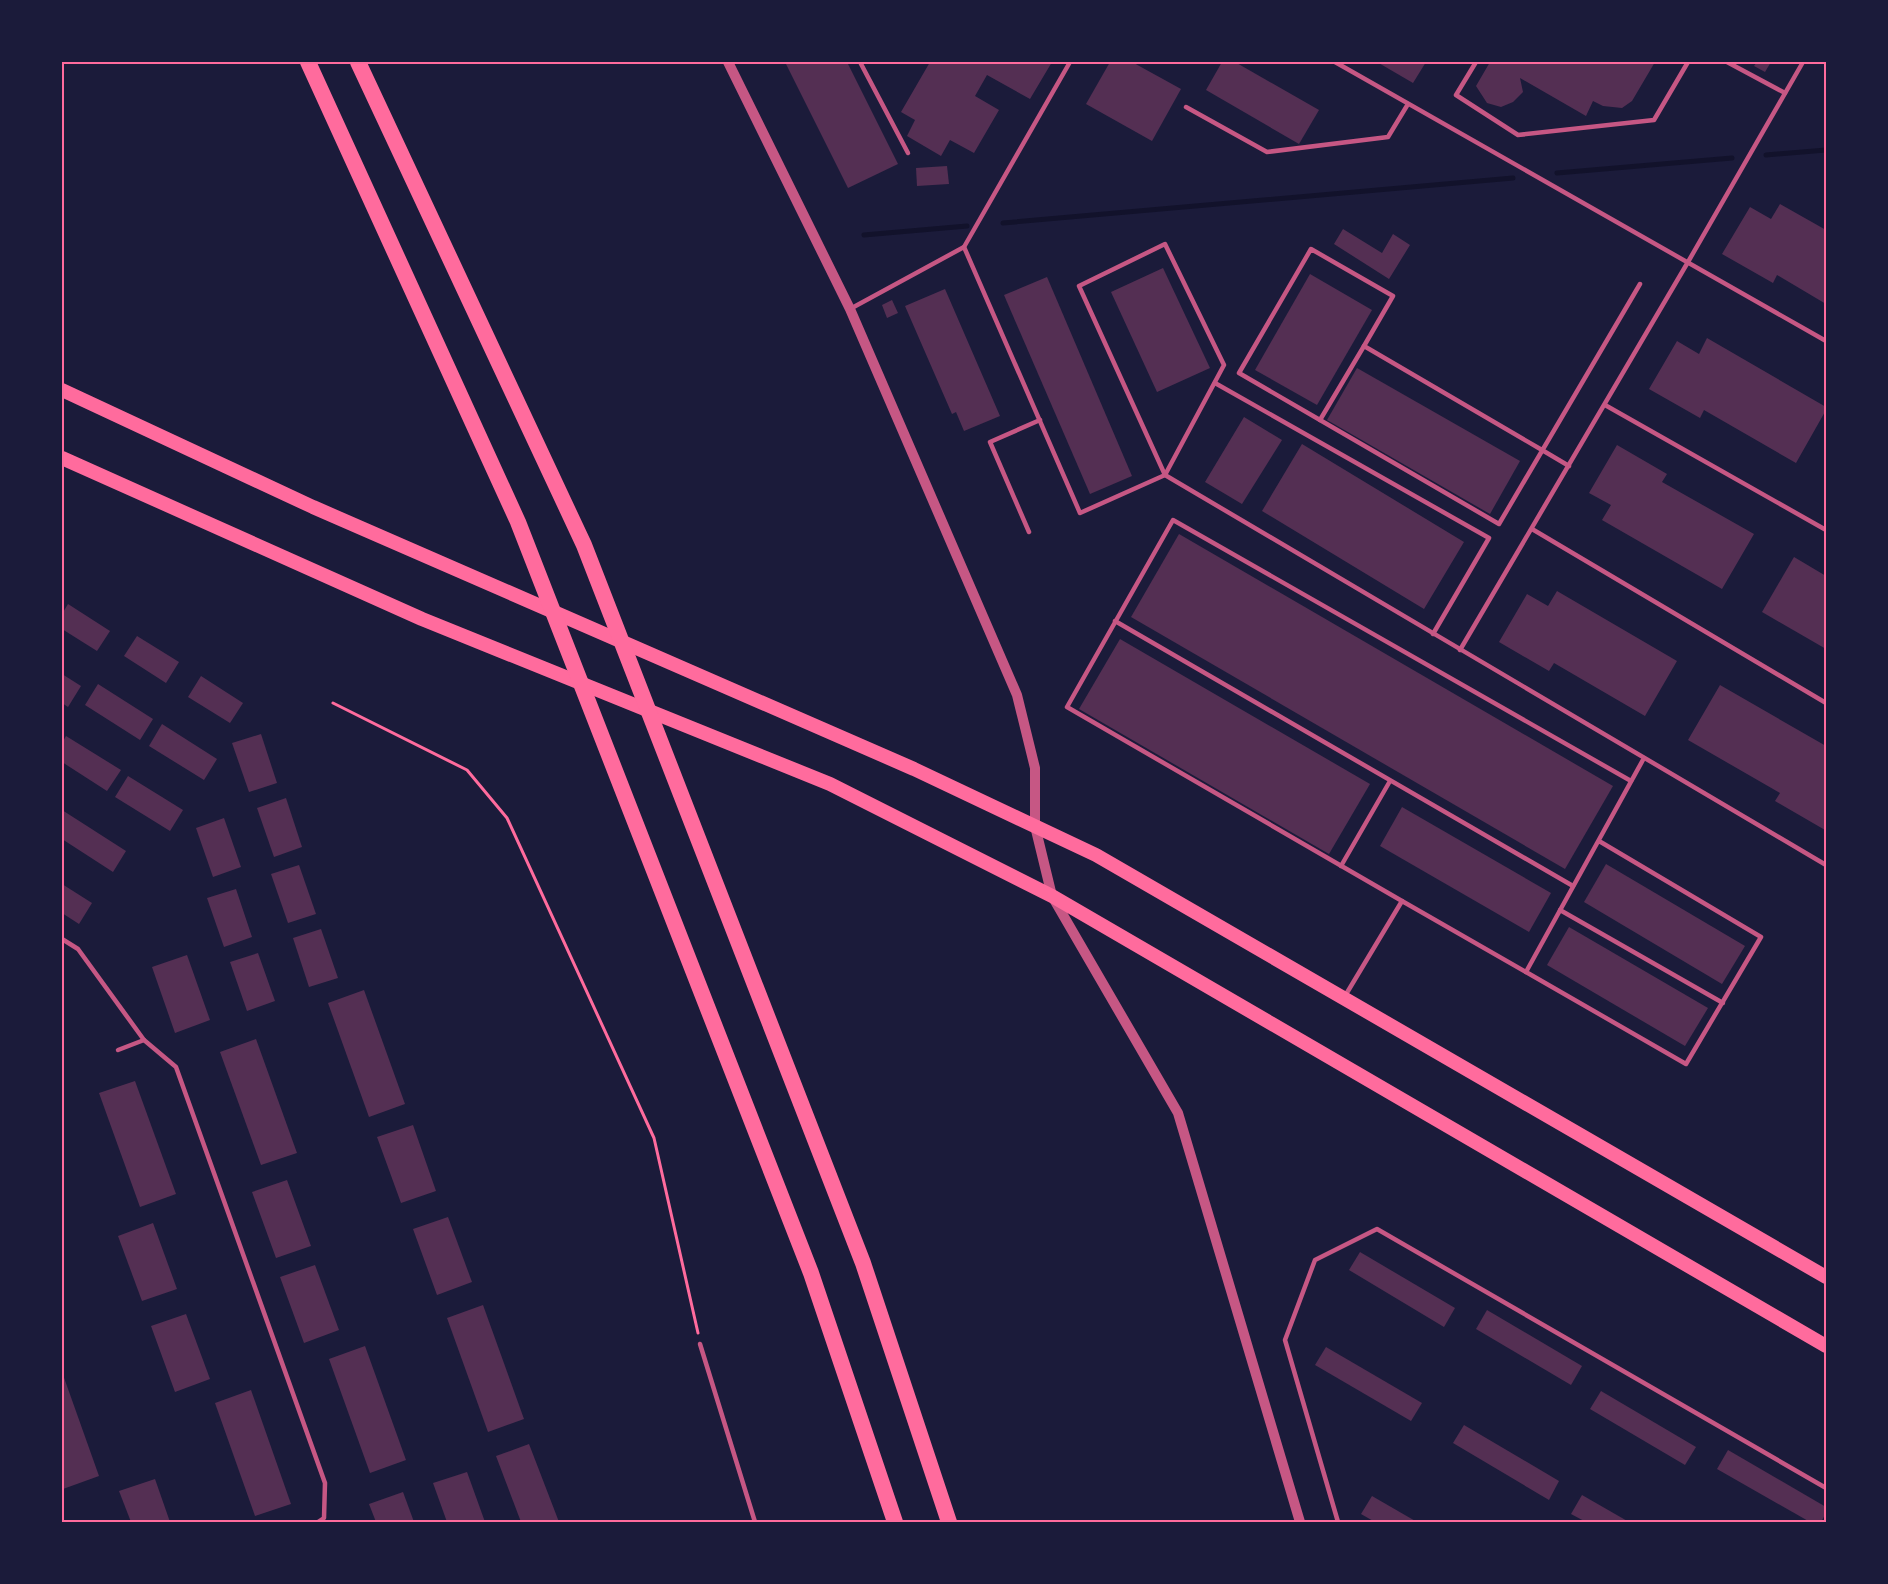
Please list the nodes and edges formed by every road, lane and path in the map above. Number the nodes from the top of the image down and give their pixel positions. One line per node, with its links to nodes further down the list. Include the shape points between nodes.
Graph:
1 (308, 62): 61 (highway, via 518,522 811,1273)
2 (358, 62): 62 (highway, via 584,545 863,1263)
3 (728, 62): 18 (street)
4 (860, 62): 14 (lane)
5 (1070, 62): 15 (lane)
6 (1335, 62): 12 (lane)
7 (1476, 62): 8 (lane, via 1456,95 1518,135 1654,120)
8 (1688, 62)
9 (1727, 62): 11 (lane)
10 (1803, 62): 11 (lane)
11 (1785, 93): 16 (lane)
12 (1408, 104): 13 (lane, via 1388,137 1267,152); 16 (lane)
13 (1186, 107)
14 (908, 153)
15 (964, 247): 18 (lane); 24 (lane)
16 (1688, 262): 19 (lane); 23 (lane)
17 (1641, 284): 26 (lane)
18 (850, 309): 41 (street, via 1017,694 1035,768)
19 (1827, 341)
20 (1364, 346): 25 (lane); 25 (lane, via 1393,296 1311,249 1239,372); 26 (lane)
21 (1215, 383): 29 (lane); 29 (lane, via 1224,365 1166,244 1079,286); 34 (lane, via 1489,538)
22 (62, 390): 41 (main road, via 313,507 914,769)
23 (1605, 405): 28 (lane); 31 (lane)
24 (1040, 420): 29 (lane, via 1080,513); 32 (lane, via 990,442)
25 (1320, 420): 26 (lane, via 1499,524)
26 (1542, 450): 28 (lane)
27 (62, 458): 46 (main road, via 422,620 830,784)
28 (1569, 466): 30 (lane)
29 (1165, 475): 34 (lane)
30 (1532, 529): 35 (lane); 37 (lane)
31 (1827, 530)
32 (1029, 532)
33 (1115, 621): 39 (lane); 40 (lane, via 1173,520); 44 (lane, via 1067,706)
34 (1433, 634): 35 (lane)
35 (1460, 650): 38 (lane)
36 (333, 703): 56 (path, via 467,770 507,818 654,1138)
37 (1827, 703)
38 (1644, 758): 40 (lane); 43 (lane)
39 (1390, 781): 44 (lane); 45 (lane)
40 (1632, 782): 42 (lane)
41 (1035, 826): 46 (street); 51 (main road, via 1096,855)
42 (1599, 841): 45 (lane); 52 (lane, via 1761,937)
43 (1827, 865)
44 (1341, 866): 47 (lane)
45 (1573, 886): 48 (lane)
46 (1052, 896): 57 (main road); 63 (street, via 1178,1113)
47 (1402, 901): 50 (lane); 51 (lane)
48 (1560, 910): 50 (lane); 52 (lane)
49 (62, 939): 53 (lane, via 78,950)
50 (1526, 972): 52 (lane, via 1686,1064)
51 (1344, 999): 55 (main road)
52 (1723, 1003)
53 (144, 1040): 54 (lane); 59 (lane, via 176,1067 180,1078 325,1483 324,1518)
54 (118, 1050)
55 (1827, 1277)
56 (700, 1344): 60 (lane)
57 (1827, 1346)
58 (1827, 1488): 64 (lane, via 1377,1229 1315,1260 1285,1340)
59 (318, 1522)
60 (755, 1522)
61 (895, 1522)
62 (949, 1522)
63 (1300, 1522)
64 (1338, 1522)

